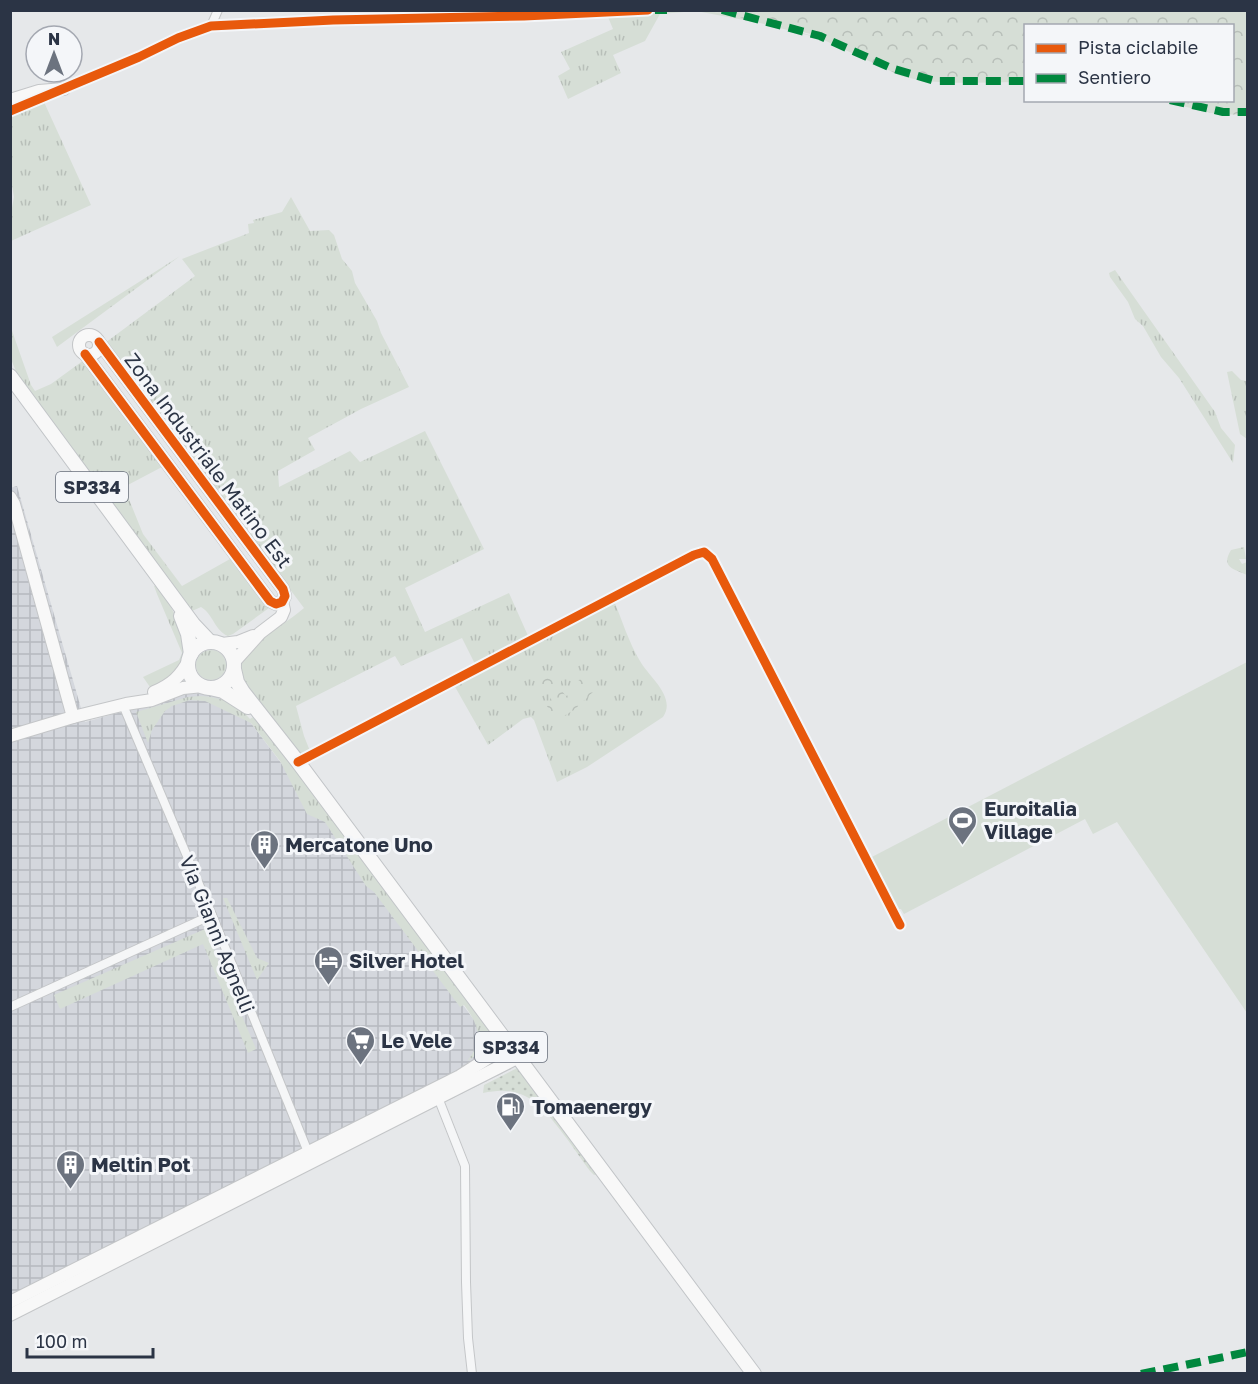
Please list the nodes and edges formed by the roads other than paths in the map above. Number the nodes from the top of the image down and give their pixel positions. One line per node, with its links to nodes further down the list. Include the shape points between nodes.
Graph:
1 (218, 10): 3 (street)
2 (648, 10): 3 (street)
3 (211, 26): 4 (street)
4 (64, 88): 5 (street); 6 (street)
5 (10, 100)
6 (10, 111)
7 (10, 376): 13 (main road, SP334)
8 (153, 416): 9 (street); 9 (street, Zona Industriale Matino Est, via 97,338 83,337 79,345); 11 (street, Zona Industriale Matino Est)
9 (139, 426): 12 (street, Zona Industriale Matino Est)
10 (10, 497): 21 (street)
11 (234, 523): 12 (street); 14 (street, Zona Industriale Matino Est, via 285,592)
12 (219, 534): 14 (street, Zona Industriale Matino Est, via 270,601)
13 (174, 597): 16 (main road, SP334, via 199,631); 17 (main road, SP334, via 188,634)
14 (282, 602): 15 (street, via 283,615)
15 (260, 633): 16 (street, via 237,642); 18 (street)
16 (216, 643): 17 (main road, via 199,645); 18 (main road, SP334, via 231,652)
17 (190, 657): 19 (main road, SP334, via 192,677); 20 (street, via 170,684)
18 (234, 665): 19 (main road, via 223,684); 22 (main road, SP334, via 237,682)
19 (206, 687): 20 (street, via 183,688 146,702); 22 (main road, SP334, via 232,695)
20 (124, 704): 21 (street); 25 (street, Via Gianni Agnelli)
21 (74, 717): 23 (street)
22 (266, 722): 24 (main road, SP334)
23 (10, 736)
24 (298, 762): 26 (street, via 704,552 712,560); 28 (main road, SP334)
25 (212, 915): 27 (street); 31 (street, Via Gianni Agnelli)
26 (900, 925)
27 (10, 1007)
28 (510, 1044): 29 (main road, SP334); 30 (street)
29 (519, 1057): 30 (street); 35 (main road, SP334)
30 (437, 1094): 31 (street); 34 (street, via 465,1166)
31 (310, 1157): 32 (street); 33 (street)
32 (10, 1302)
33 (10, 1315)
34 (472, 1374)
35 (754, 1374)

